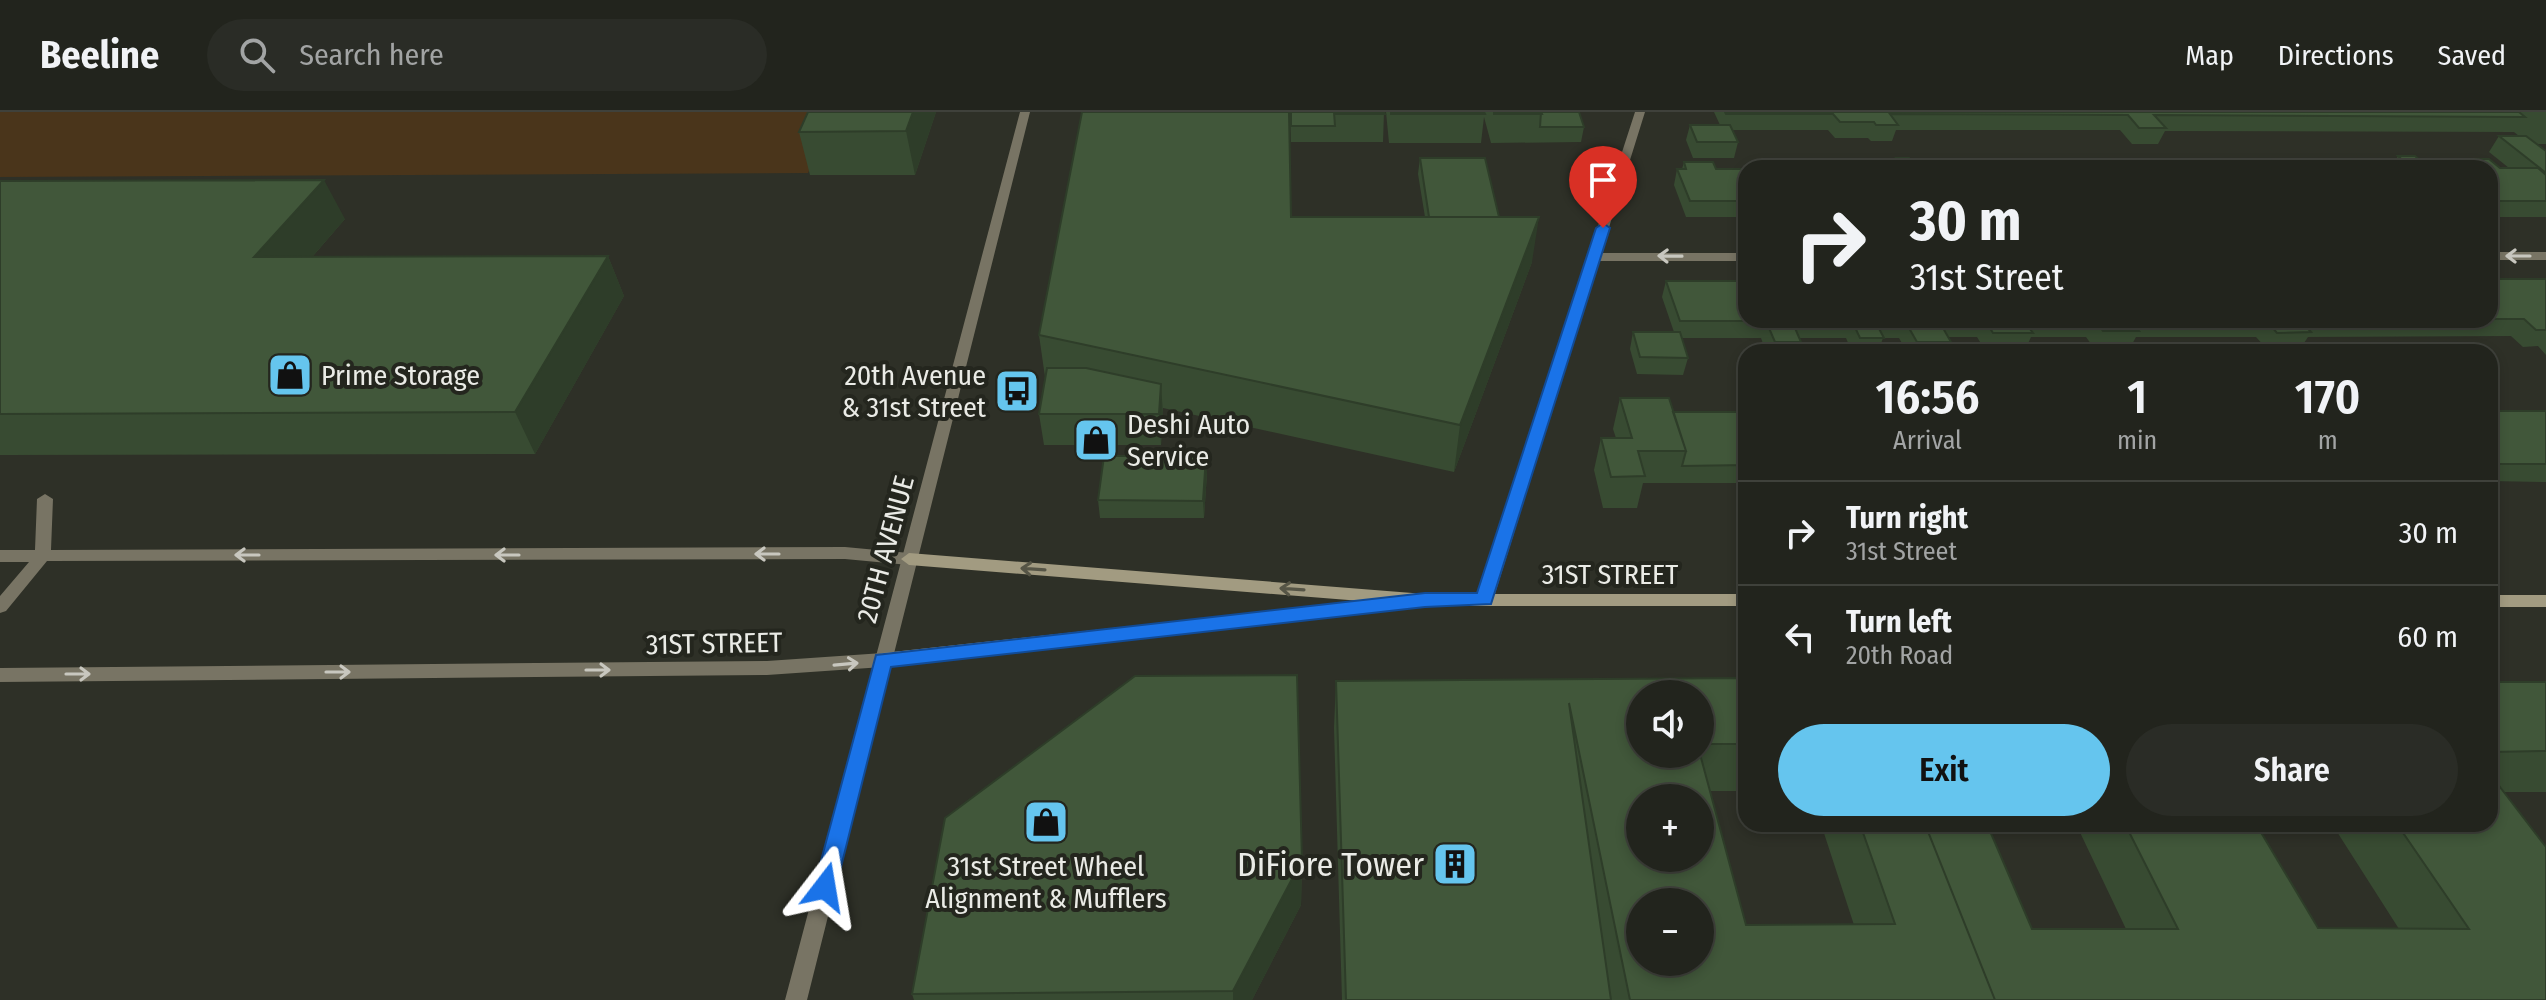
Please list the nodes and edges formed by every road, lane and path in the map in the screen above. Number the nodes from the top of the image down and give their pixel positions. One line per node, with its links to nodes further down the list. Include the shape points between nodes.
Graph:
1 (1025, 112): 10 (street, 20TH AVENUE)
2 (1640, 112): 5 (street)
3 (2498, 256): 4 (street, one-way to 3)
4 (2546, 256)
5 (1594, 257): 6 (street, one-way to 5); 12 (street)
6 (1738, 257)
7 (45, 499): 9 (street)
8 (0, 556): 9 (street, 31ST STREET)
9 (43, 556): 10 (street, 31ST STREET, one-way to 9, via 845,553); 16 (street)
10 (909, 559): 11 (street, 31ST STREET, one-way to 10); 17 (street, 20TH AVENUE)
11 (1425, 600): 12 (street, 31ST STREET); 17 (street, 31ST STREET)
12 (1485, 600): 13 (street, 31ST STREET)
13 (1738, 600)
14 (2498, 601): 15 (street)
15 (2546, 601)
16 (0, 607)
17 (883, 660): 18 (street, 31ST STREET, one-way to 17, via 767,668); 19 (street, 20TH AVENUE)
18 (0, 675)
19 (796, 1000)

